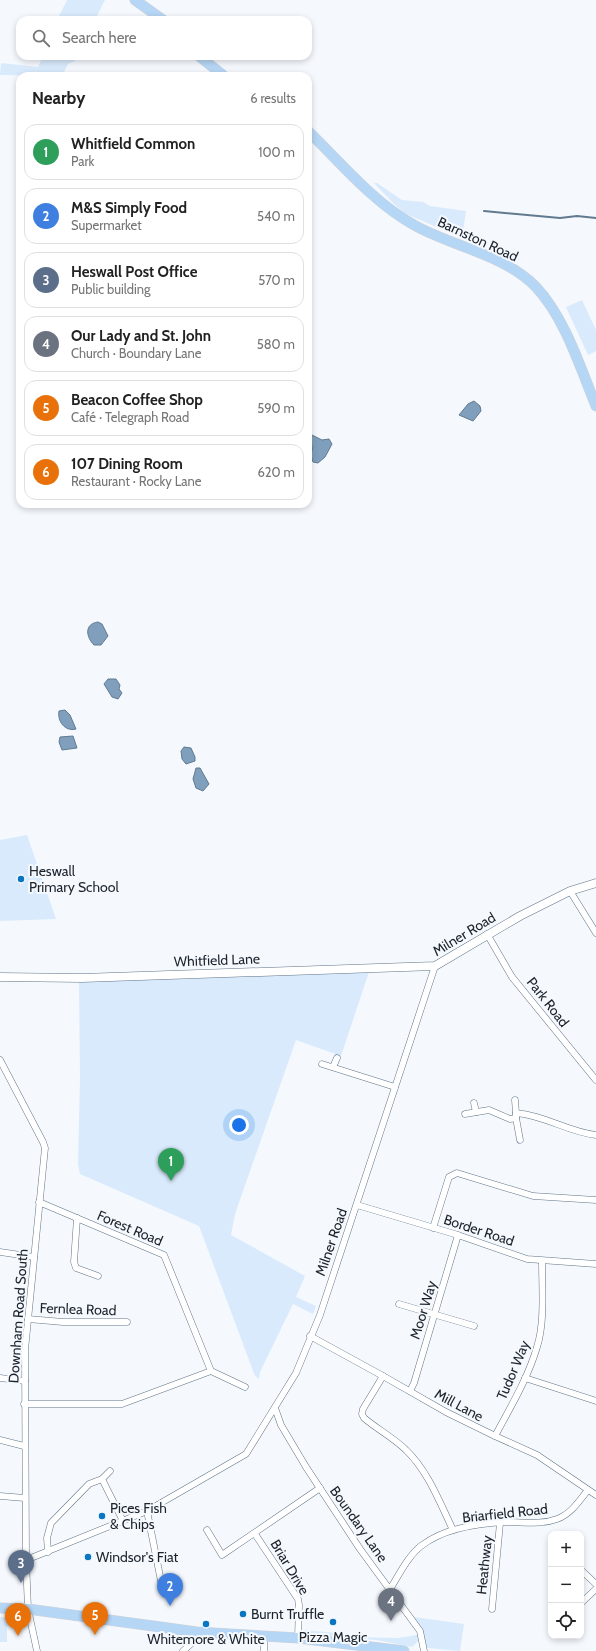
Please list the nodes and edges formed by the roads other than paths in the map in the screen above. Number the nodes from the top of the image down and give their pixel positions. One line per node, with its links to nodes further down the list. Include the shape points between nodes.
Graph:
1 (135, 0): 2 (main road)
2 (157, 16)
3 (204, 60): 4 (main road)
4 (219, 72)
5 (312, 135): 6 (main road, Barnston Road, via 387,207 414,225 490,257 536,287 554,311)
6 (596, 406)
7 (596, 883): 8 (street, Milner Road)
8 (570, 891): 9 (street); 10 (street, Milner Road)
9 (596, 933)
10 (486, 934): 11 (street, Milner Road); 17 (street, Park Road, via 512,977)
11 (436, 966): 12 (street, Whitfield Lane, via 82,978); 18 (street, Milner Road)
12 (0, 977)
13 (336, 1058): 16 (street)
14 (0, 1060): 27 (street, Downham Road South, via 45,1148)
15 (322, 1064): 16 (street)
16 (333, 1067): 18 (street)
17 (596, 1080)
18 (395, 1087): 28 (street, Milner Road)
19 (514, 1100): 23 (street)
20 (474, 1103): 21 (street)
21 (476, 1112): 22 (street); 23 (street, via 489,1110 510,1119)
22 (465, 1114)
23 (516, 1116): 24 (street, via 526,1114); 25 (street)
24 (596, 1135)
25 (520, 1140)
26 (596, 1200): 30 (street, via 533,1196 457,1173 449,1177)
27 (39, 1202): 29 (street, Forest Road); 33 (street, Downham Road South)
28 (357, 1205): 30 (street, Border Road); 42 (street, Milner Road, via 320,1316)
29 (77, 1218): 36 (street, via 74,1262 76,1268); 43 (street, Forest Road, via 164,1255)
30 (433, 1228): 31 (street, Border Road)
31 (458, 1236): 34 (street, Border Road, via 527,1259); 38 (street, Moor Way)
32 (0, 1252): 33 (street)
33 (34, 1257): 39 (street, Downham Road South)
34 (542, 1261): 35 (street, Border Road); 46 (street, Tudor Way, via 538,1346)
35 (596, 1264)
36 (98, 1276)
37 (399, 1304): 38 (street)
38 (434, 1315): 41 (street); 49 (street, Moor Way)
39 (28, 1319): 40 (street, Fernlea Road); 47 (street, Downham Road South, via 24,1350)
40 (127, 1322)
41 (474, 1326)
42 (310, 1336): 44 (street, Mill Lane); 52 (street, Milner Road, via 296,1373)
43 (211, 1371): 48 (street); 51 (street, via 122,1404)
44 (383, 1376): 49 (street, Mill Lane); 67 (street, via 362,1409 362,1414 407,1451 422,1470)
45 (0, 1378): 47 (street)
46 (525, 1378): 50 (street); 53 (street, Tudor Way)
47 (25, 1381): 51 (street, Downham Road South)
48 (245, 1387)
49 (410, 1391): 53 (street, Mill Lane)
50 (596, 1401)
51 (24, 1404): 55 (street, Downham Road South)
52 (275, 1408): 58 (street, Boundary Lane, via 281,1425); 63 (street, Milner Road, via 246,1454)
53 (495, 1436): 59 (street, Mill Lane, via 537,1455)
54 (0, 1440): 55 (street)
55 (24, 1446): 62 (street, Downham Road South)
56 (110, 1471): 57 (street)
57 (102, 1479): 64 (street); 69 (street, via 89,1484 51,1523 47,1538)
58 (320, 1488): 68 (street, Briar Drive); 74 (street, Boundary Lane)
59 (588, 1490): 60 (street, Mill Lane); 65 (street, Briarfield Road, via 572,1510 558,1519 537,1523)
60 (596, 1495)
61 (0, 1496): 62 (street)
62 (24, 1498): 70 (street, Downham Road South)
63 (147, 1511): 64 (street, Milner Road); 72 (street)
64 (123, 1520): 69 (street, Milner Road)
65 (500, 1523): 67 (street, Briarfield Road); 78 (street, Heathway)
66 (207, 1530): 68 (street, Briar Drive, via 222,1556)
67 (453, 1530): 74 (street, Briarfield Road, via 420,1547)
68 (255, 1534): 82 (street, Briar Drive, via 298,1599)
69 (48, 1552): 70 (street, Milner Road)
70 (26, 1560): 79 (street, Downham Road South)
71 (584, 1572): 73 (street)
72 (161, 1580)
73 (595, 1580)
74 (390, 1589): 88 (street, Boundary Lane, via 420,1631)
75 (596, 1590): 76 (street)
76 (584, 1600)
77 (0, 1608): 79 (main road)
78 (492, 1609)
79 (28, 1610): 80 (main road); 84 (street, Downham Road South)
80 (197, 1632): 81 (main road); 85 (street, via 192,1643)
81 (264, 1636): 82 (main road); 86 (street)
82 (298, 1638): 83 (main road)
83 (354, 1648): 87 (main road)
84 (37, 1651)
85 (183, 1651)
86 (264, 1651)
87 (404, 1651)
88 (424, 1651)

